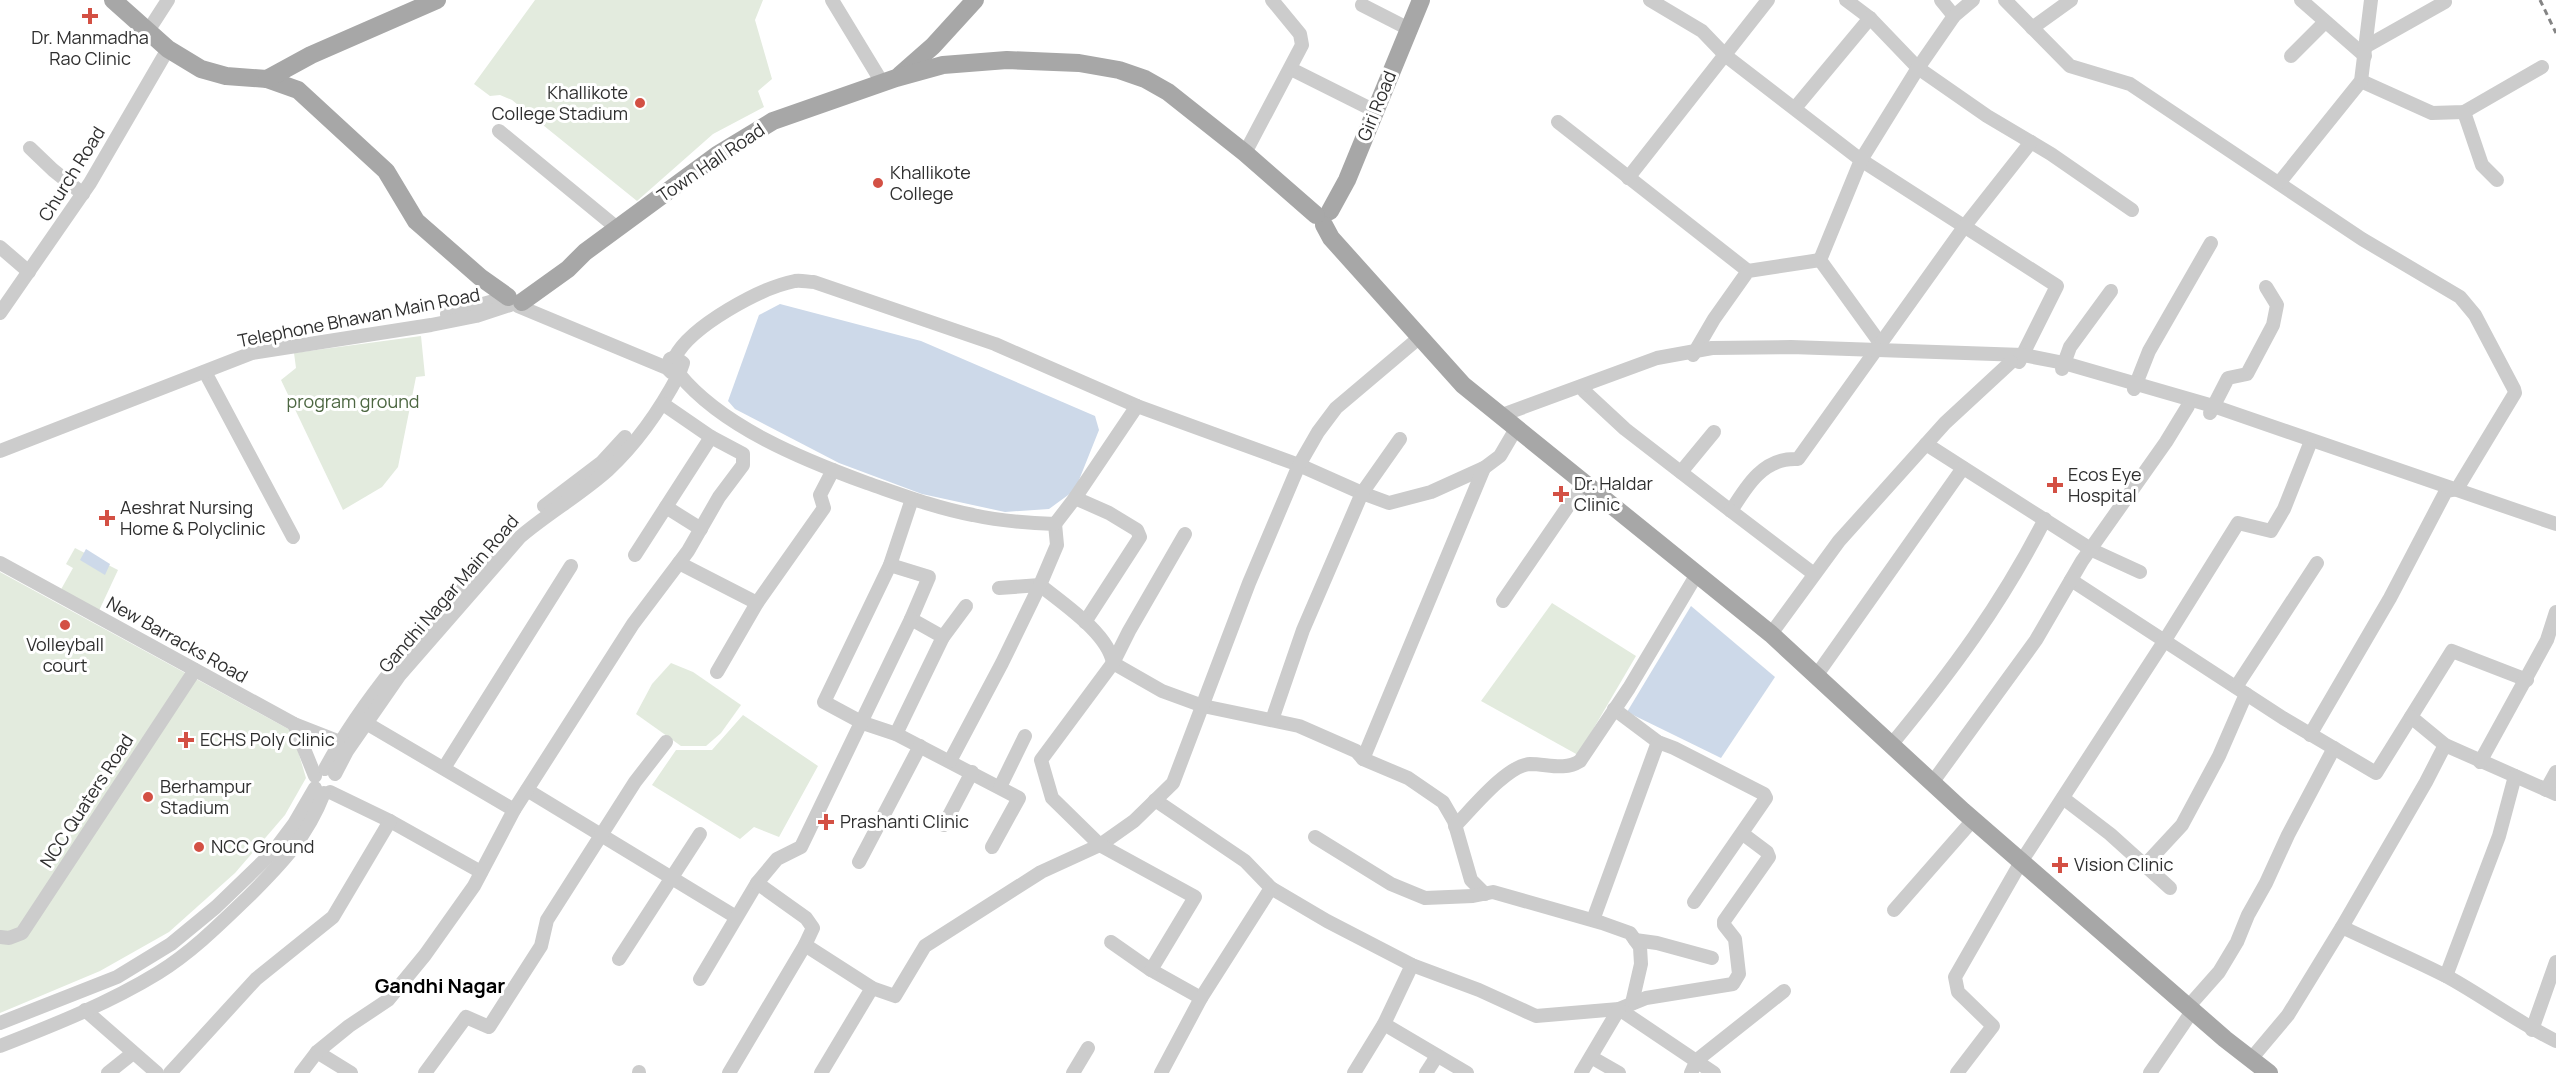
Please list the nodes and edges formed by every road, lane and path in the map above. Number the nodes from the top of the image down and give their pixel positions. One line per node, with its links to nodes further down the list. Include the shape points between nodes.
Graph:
1 (113, 0): 24 (main road)
2 (168, 0): 24 (street)
3 (437, 0): 34 (main road)
4 (832, 0): 35 (street)
5 (975, 0): 25 (main road)
6 (1272, 0): 33 (street, via 1300,34 1302,45)
7 (1420, 0): 22 (main road, Giri Road)
8 (1650, 0): 28 (street, via 1702,31)
9 (1768, 0): 28 (street)
10 (1846, 0): 20 (street)
11 (1941, 0): 19 (street)
12 (1973, 0): 19 (street)
13 (2005, 0): 23 (street)
14 (2071, 0): 23 (street)
15 (2301, 0): 21 (street)
16 (2370, 0): 27 (street)
17 (2444, 0): 27 (street)
18 (1362, 5): 22 (street)
19 (1954, 16): 32 (street)
20 (1870, 18): 32 (street); 37 (street)
21 (2325, 22): 27 (street); 29 (street)
22 (1409, 28): 38 (main road, Giri Road)
23 (2032, 28): 48 (street, via 2070,66 2130,84)
24 (148, 32): 26 (main road)
25 (933, 46): 30 (main road); 35 (main road)
26 (168, 49): 34 (main road, via 201,69); 49 (street, Church Road)
27 (2365, 51): 36 (street)
28 (1726, 56): 37 (street); 46 (street)
29 (2291, 56)
30 (944, 65): 35 (main road, Town Hall Road); 44 (main road, Town Hall Road, via 1007,60 1079,63 1119,70 1168,92)
31 (2542, 67): 39 (street)
32 (1918, 68): 42 (street); 45 (street)
33 (1291, 69): 38 (street); 44 (street)
34 (267, 80): 61 (main road, via 298,90 386,171 416,221 480,277)
35 (890, 81): 53 (main road, Town Hall Road, via 772,121 717,155)
36 (2361, 81): 39 (street, via 2432,114); 48 (street)
37 (1795, 108): 45 (street)
38 (1375, 111): 51 (main road, Giri Road, via 1347,180)
39 (2464, 112): 47 (street, via 2482,165)
40 (1558, 122): 46 (street)
41 (499, 131): 53 (street)
42 (2031, 142): 50 (street); 52 (street)
43 (30, 148): 49 (street)
44 (1245, 153): 51 (main road, Town Hall Road)
45 (1861, 160): 52 (street); 56 (street)
46 (1628, 178): 57 (street)
47 (2497, 180)
48 (2279, 183): 90 (street, via 2362,239 2460,297 2475,315 2515,393)
49 (83, 194): 58 (street, Church Road)
50 (2132, 210)
51 (1323, 217): 63 (main road, Town Hall Road, via 1331,238)
52 (1964, 227): 64 (street); 66 (street, via 2057,286)
53 (617, 228): 61 (main road, Town Hall Road, via 585,252 563,262)
54 (2211, 243): 70 (street, via 2149,351)
55 (0, 248): 58 (street)
56 (1820, 260): 57 (street); 64 (street)
57 (1748, 271): 65 (street)
58 (29, 272): 62 (street, Church Road)
59 (2266, 287): 75 (street, via 2277,305 2273,325 2247,374 2228,378)
60 (2111, 291): 68 (street, via 2070,347)
61 (515, 300): 67 (street); 69 (street, Telephone Bhawan Main Road, via 476,316 252,353); 78 (street, Telephone Bhawan Main Road, via 250,346 51,424)
62 (0, 313)
63 (1420, 337): 76 (main road, Town Hall Road, via 1463,385); 84 (street, via 1336,408)
64 (1875, 351): 65 (street); 66 (street); 95 (street, via 1798,459 1782,459 1761,470)
65 (1693, 353): 71 (street); 76 (street, via 1657,358)
66 (2017, 360): 68 (street); 81 (street)
67 (674, 365): 72 (street, Gandhi Nagar Main Road); 73 (street, via 688,338 735,306 796,281 814,282 995,344); 87 (street, via 715,408 785,451); 141 (street, Gandhi Nagar Main Road, via 655,405 602,462 525,520 398,661)
68 (2063, 367): 70 (street)
69 (205, 372): 78 (street, Telephone Bhawan Main Road); 102 (street)
70 (2135, 387): 74 (street); 75 (street)
71 (1584, 391): 76 (street); 88 (street, via 1624,429)
72 (663, 404): 79 (street); 135 (street, Gandhi Nagar Main Road, via 609,469 520,537 399,676)
73 (1137, 406): 84 (street); 92 (street)
74 (2188, 406): 75 (street); 103 (street)
75 (2211, 409): 82 (street); 90 (street)
76 (1509, 421): 85 (street, via 1500,456); 89 (main road, Town Hall Road)
77 (1714, 432): 88 (street)
78 (38, 437): 83 (street)
79 (711, 437): 94 (street); 99 (street, via 742,454 743,465)
80 (1400, 439): 91 (street)
81 (1926, 444): 86 (street); 112 (street)
82 (2308, 446): 90 (street); 124 (street, via 2284,509 2271,531 2238,523)
83 (0, 451)
84 (1299, 465): 91 (street); 131 (street)
85 (1484, 468): 91 (street, via 1431,492 1389,503); 148 (street)
86 (1963, 468): 96 (street); 128 (street)
87 (833, 470): 93 (street); 117 (street, via 820,495 824,508)
88 (1681, 472): 95 (street)
89 (1584, 483): 111 (main road, Town Hall Road); 116 (street)
90 (2451, 490): 97 (street); 100 (street); 139 (street)
91 (1362, 493): 134 (street, via 1303,630)
92 (1075, 498): 98 (street); 121 (street, via 1109,513 1137,530 1140,537)
93 (912, 500): 98 (street, via 1011,522); 108 (street)
94 (666, 507): 99 (street); 104 (street)
95 (1731, 511): 112 (street)
96 (2045, 519): 103 (street); 144 (street, via 1976,638)
97 (2556, 524)
98 (1055, 525): 114 (street, via 1057,545)
99 (701, 529): 106 (street)
100 (2556, 530)
101 (1185, 534): 125 (street)
102 (293, 537)
103 (2092, 550): 110 (street); 113 (street)
104 (635, 555)
105 (0, 563): 126 (street, New Barracks Road)
106 (679, 563): 117 (street); 158 (street, via 633,624)
107 (2317, 563): 130 (street)
108 (890, 565): 120 (street, via 928,577); 136 (street, via 824,702)
109 (571, 566): 151 (street)
110 (2140, 572)
111 (1697, 574): 122 (main road, Town Hall Road); 132 (street)
112 (1814, 574): 122 (street)
113 (2071, 580): 124 (street); 156 (street, via 2036,640)
114 (1040, 585): 115 (street); 121 (street); 149 (street)
115 (999, 588)
116 (1503, 601)
117 (757, 603): 127 (street)
118 (966, 606): 123 (street)
119 (2556, 612): 129 (street)
120 (911, 619): 123 (street); 136 (street)
121 (1084, 622): 125 (street, via 1111,651)
122 (1771, 634): 128 (main road, Town Hall Road)
123 (943, 637): 138 (street)
124 (2165, 640): 130 (street); 160 (street)
125 (1113, 663): 131 (street, via 1162,691); 171 (street, via 1041,760 1052,798)
126 (195, 670): 137 (street, New Barracks Road); 187 (street, NCC Quaters Road, via 22,933)
127 (717, 672)
128 (1816, 676): 144 (main road, Town Hall Road)
129 (2527, 680): 133 (street, via 2452,651); 150 (street)
130 (2241, 690): 139 (street); 175 (street, via 2219,756 2182,825)
131 (1203, 706): 134 (street); 161 (street, via 1173,783)
132 (1614, 709): 143 (street); 166 (street, via 1580,761 1572,766 1521,767 1485,795)
133 (2411, 717): 145 (street); 147 (street, via 2376,773)
134 (1272, 720): 148 (street, via 1299,726 1356,751)
135 (366, 723): 151 (street); 155 (street, Gandhi Nagar Main Road)
136 (863, 723): 138 (street); 178 (street, via 801,847 777,859)
137 (294, 724): 141 (street, New Barracks Road); 155 (street)
138 (896, 734): 146 (street)
139 (2310, 735): 147 (street)
140 (1026, 736): 157 (street)
141 (340, 742): 155 (street, Gandhi Nagar Main Road)
142 (666, 742): 169 (street)
143 (1658, 742): 168 (street, via 1764,794 1766,798); 185 (street)
144 (1891, 745): 156 (main road, Town Hall Road)
145 (2445, 745): 150 (street); 186 (street)
146 (920, 746): 149 (street); 173 (street)
147 (2334, 748): 202 (street, via 2237,942)
148 (1363, 759): 166 (street, via 1408,778 1443,802)
149 (950, 761): 152 (street)
150 (2480, 762): 154 (street)
151 (444, 768): 162 (street)
152 (972, 772): 157 (street); 165 (street)
153 (2556, 772): 159 (street)
154 (2515, 776): 159 (street); 196 (street, via 2499,836)
155 (324, 782): 164 (street); 204 (street, Gandhi Nagar Main Road, via 307,830 293,851 230,915 160,972); 205 (street, Gandhi Nagar Main Road, via 273,852 216,908 171,944 117,977)
156 (1932, 783): 163 (main road, Town Hall Road)
157 (1000, 787): 172 (street, via 1018,798)
158 (527, 790): 162 (street); 169 (street)
159 (2551, 792)
160 (2062, 798): 174 (street); 175 (street)
161 (1155, 801): 171 (street); 179 (street, via 1245,861)
162 (514, 810): 176 (street)
163 (1973, 820): 174 (main road, Town Hall Road); 183 (street)
164 (390, 821): 176 (street); 219 (street, via 333,917 256,979)
165 (944, 825)
166 (1455, 826): 181 (street, via 1471,880)
167 (700, 834): 177 (street)
168 (1743, 834): 182 (street); 201 (street, via 1769,857 1724,921 1735,939 1739,974 1736,980 1733,984)
169 (600, 835): 177 (street); 222 (street, via 547,920 541,946 489,1027 466,1017)
170 (1315, 837): 181 (street, via 1391,884 1425,898)
171 (1100, 845): 195 (street, via 1195,897); 198 (street, via 1041,872 925,946 894,996)
172 (992, 847)
173 (859, 862)
174 (2021, 862): 202 (main road, Town Hall Road); 233 (street, via 1955,977 1958,992 1993,1026)
175 (2144, 866): 180 (street)
176 (481, 872): 211 (street, via 425,955 388,1000)
177 (670, 879): 184 (street); 192 (street)
178 (757, 883): 184 (street); 190 (street, via 806,918 813,928)
179 (1271, 888): 194 (street); 200 (street)
180 (2170, 888)
181 (1485, 894): 185 (street, via 1493,892)
182 (1694, 902)
183 (1894, 910)
184 (736, 917): 197 (street)
185 (1593, 920): 188 (street, via 1630,933)
186 (2342, 927): 196 (street); 215 (street, via 2288,1015)
187 (0, 937)
188 (1635, 940): 191 (street); 201 (street, via 1640,946 1641,964)
189 (1111, 942): 195 (street)
190 (805, 945): 198 (street); 223 (street)
191 (1712, 958)
192 (619, 959)
193 (2556, 962): 207 (street)
194 (1412, 965): 203 (street, via 1536,1016); 206 (street)
195 (1151, 970): 200 (street)
196 (2446, 976): 207 (street)
197 (700, 978)
198 (872, 988): 224 (street)
199 (1784, 991): 216 (street)
200 (1201, 998): 226 (street)
201 (1632, 1003): 203 (street)
202 (2191, 1008): 215 (main road, Town Hall Road); 234 (street)
203 (1619, 1009): 214 (street); 216 (street)
204 (85, 1010): 209 (street, Gandhi Nagar Main Road); 212 (street)
205 (0, 1023)
206 (1384, 1024): 213 (street); 227 (street)
207 (2532, 1030): 208 (street)
208 (2556, 1041)
209 (0, 1046)
210 (1088, 1048): 225 (street)
211 (317, 1052): 220 (street); 221 (street)
212 (134, 1053): 217 (street); 218 (street)
213 (1437, 1056): 228 (street); 229 (street)
214 (1591, 1058): 230 (street); 231 (street)
215 (2251, 1059): 235 (main road, Town Hall Road)
216 (1693, 1067): 232 (street)
217 (108, 1073)
218 (157, 1073)
219 (170, 1073)
220 (301, 1073)
221 (351, 1073)
222 (424, 1073)
223 (729, 1073)
224 (821, 1073)
225 (1073, 1073)
226 (1161, 1073)
227 (1354, 1073)
228 (1426, 1073)
229 (1467, 1073)
230 (1581, 1073)
231 (1618, 1073)
232 (1714, 1073)
233 (1957, 1073)
234 (2150, 1073)
235 (2269, 1073)

